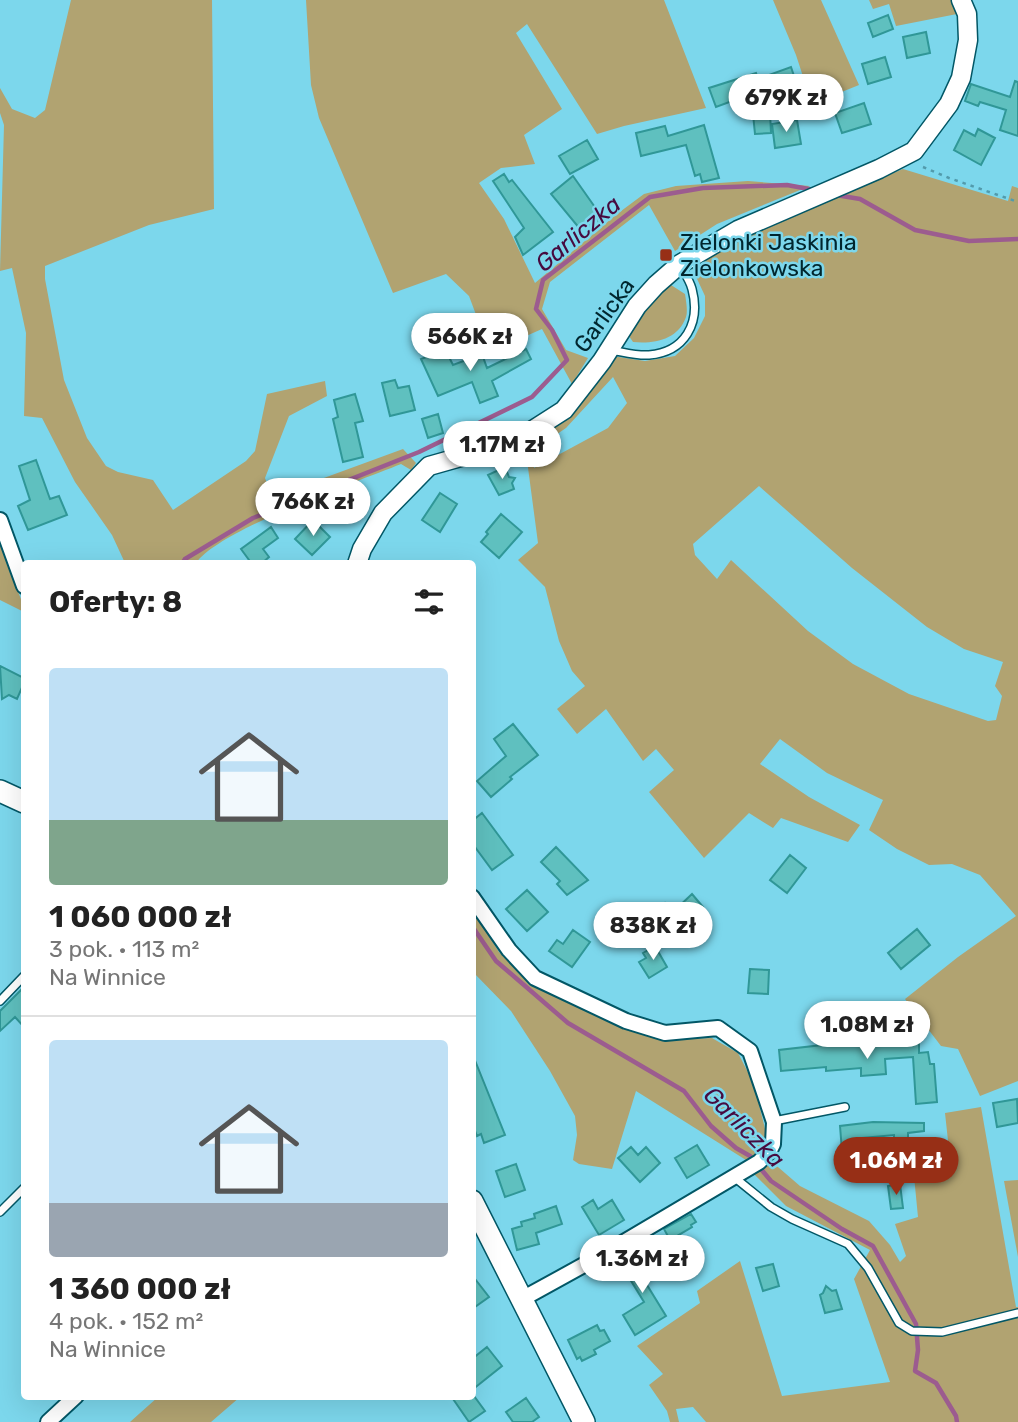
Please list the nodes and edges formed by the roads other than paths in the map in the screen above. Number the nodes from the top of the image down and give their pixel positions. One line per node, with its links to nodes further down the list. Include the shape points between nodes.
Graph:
1 (961, 0): 2 (street, Garlicka, via 968,40 961,78 949,104 914,151 716,241)
2 (680, 264): 3 (street, Garlicka, via 637,306); 3 (lane, via 694,300 696,314 690,334 673,350 647,356)
3 (607, 349): 5 (street, Garlicka, via 564,411 538,429 514,442 429,466 383,513)
4 (0, 520): 6 (street)
5 (358, 560)
6 (21, 578)
7 (0, 791): 8 (main road)
8 (21, 801)
9 (476, 903): 13 (street, via 535,978 626,1021 665,1033 718,1028 750,1051)
10 (21, 979): 11 (lane)
11 (0, 1001)
12 (845, 1107): 13 (lane)
13 (774, 1122): 14 (street, via 769,1152)
14 (734, 1176): 18 (street); 19 (lane, via 781,1213 848,1244 868,1268 899,1323 912,1331 960,1329)
15 (21, 1191): 17 (lane)
16 (476, 1209): 18 (main road)
17 (0, 1212)
18 (522, 1299): 22 (main road)
19 (1018, 1313)
20 (72, 1400): 21 (street)
21 (48, 1422)
22 (584, 1422)

